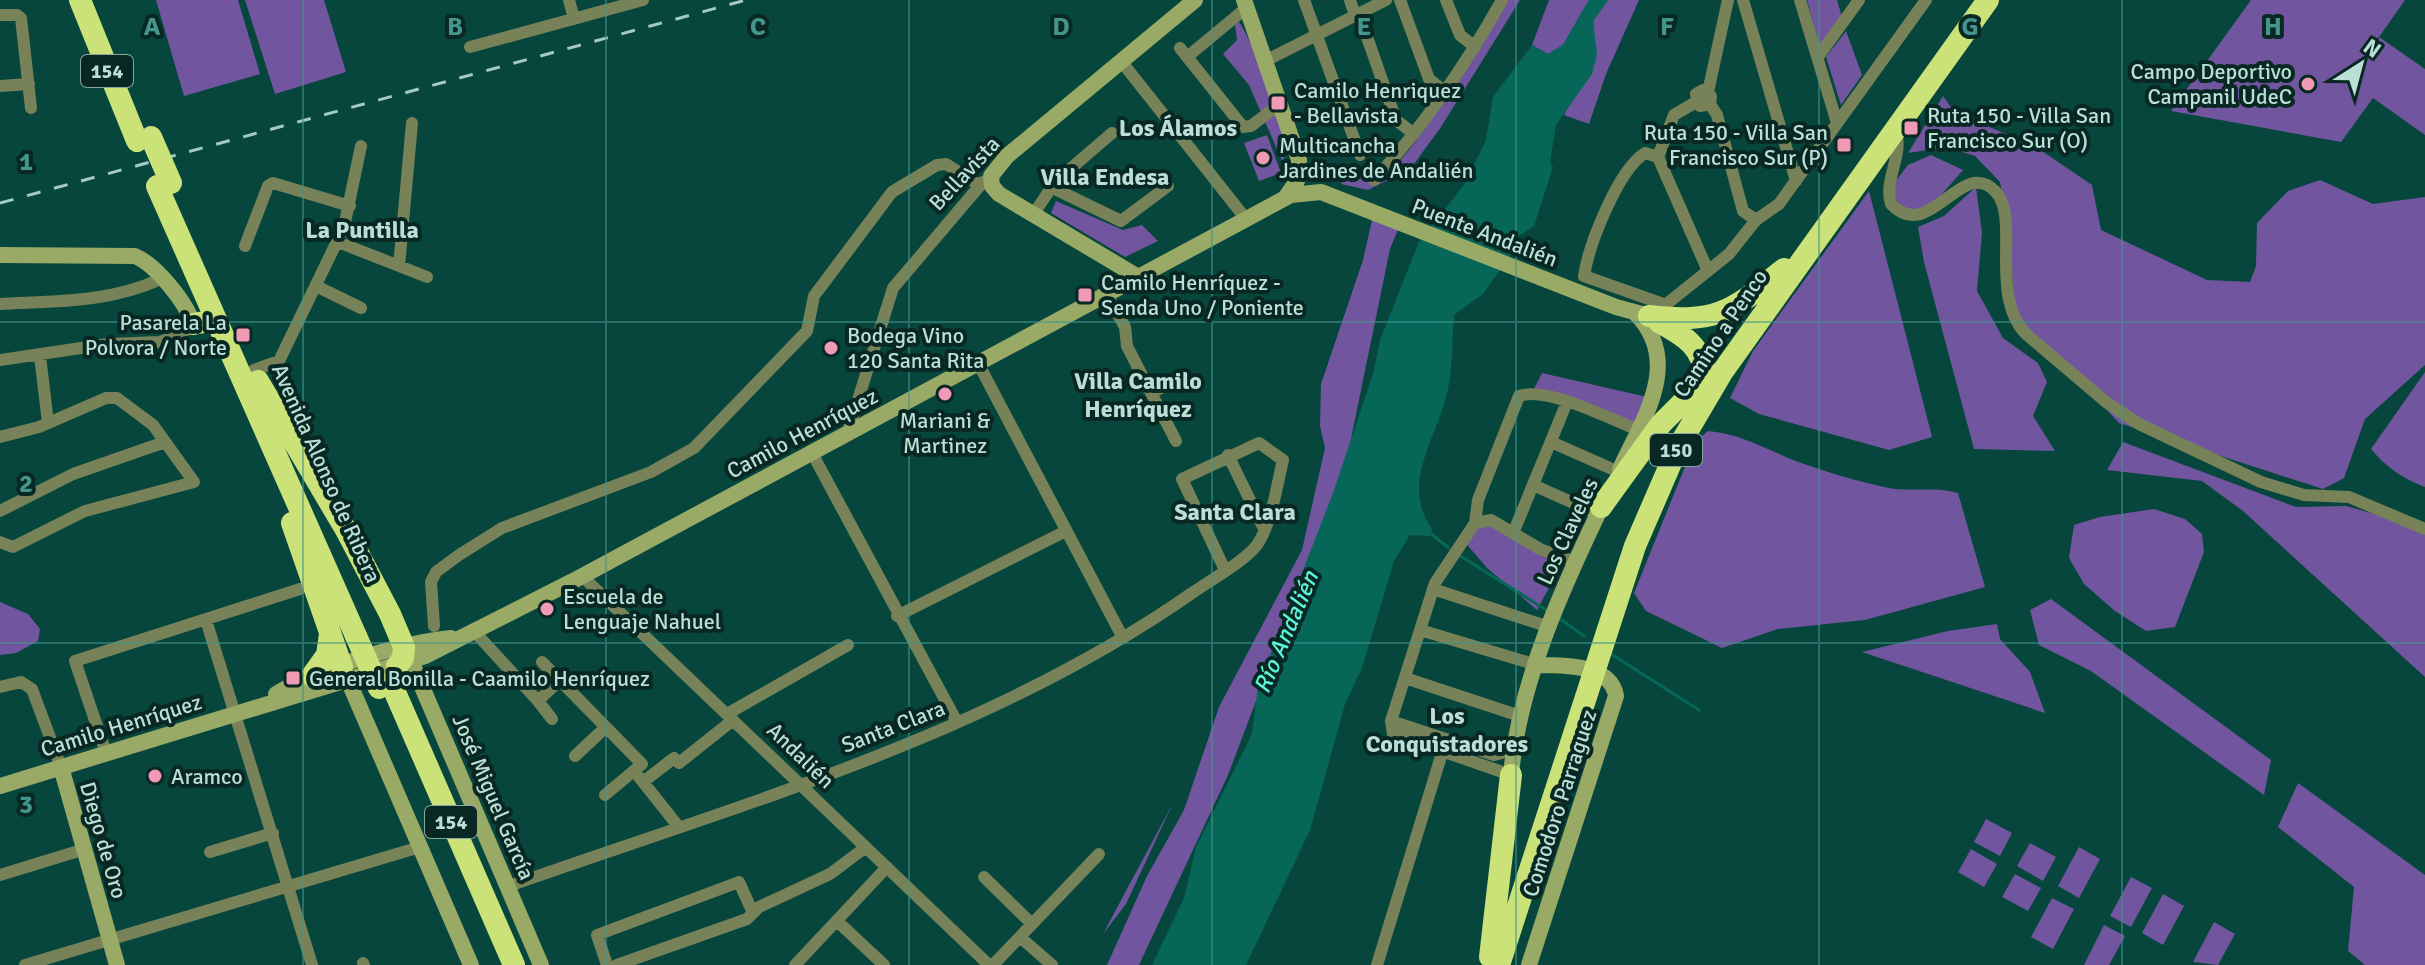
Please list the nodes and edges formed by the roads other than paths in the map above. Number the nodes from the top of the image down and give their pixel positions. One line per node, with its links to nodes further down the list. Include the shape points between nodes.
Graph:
1 (80, 0): 40 (highway, Avenida Alonso de Ribera / 154)
2 (95, 0): 40 (highway, Avenida Alonso de Ribera / 154)
3 (569, 0): 22 (street)
4 (643, 0): 22 (street)
5 (1195, 0): 27 (main road, Bellavista)
6 (1304, 0): 23 (street)
7 (1350, 0): 20 (street)
8 (1386, 0): 20 (street)
9 (1400, 0): 31 (street, via 1429,79)
10 (1446, 0): 25 (street, via 1460,35)
11 (1502, 0): 25 (street)
12 (1728, 0): 32 (street)
13 (1743, 0): 46 (street)
14 (1800, 0): 26 (street)
15 (1859, 0): 26 (street)
16 (1926, 0): 36 (street)
17 (1975, 0): 62 (highway, Camino a Penco / 150)
18 (1988, 0): 37 (highway, Camino a Penco / 150)
19 (1243, 3): 28 (main road); 33 (street, via 1184,52 1243,127)
20 (1357, 14): 23 (street); 39 (street, via 1396,120)
21 (0, 15): 29 (street, via 21,18)
22 (574, 19): 24 (street)
23 (1317, 35): 28 (street); 42 (street)
24 (470, 47)
25 (1475, 47): 31 (street)
26 (1818, 57): 36 (street)
27 (1121, 61): 47 (main road, Bellavista, via 1007,156); 55 (street)
28 (1265, 61): 33 (main road)
29 (29, 84): 30 (street); 34 (street)
30 (0, 86)
31 (1444, 91): 39 (street)
32 (1705, 99): 43 (street, via 1674,115); 56 (street, via 1717,115 1743,211)
33 (1280, 104): 44 (main road)
34 (31, 108)
35 (412, 123): 61 (street)
36 (1837, 123): 46 (street)
37 (1895, 129): 96 (street, via 1899,149 1891,168 1891,204 1906,215 1920,215 1969,184 1994,189 2004,211 2005,272 2015,321 2117,410 2261,482 2304,495 2349,497); 119 (highway, Camino a Penco / 150, via 1718,378 1686,432 1635,546)
38 (1112, 133): 50 (street)
39 (1414, 134): 45 (street)
40 (144, 139): 48 (highway, Avenida Alonso de Ribera / 154, bridge)
41 (361, 146): 53 (street)
42 (1360, 155)
43 (1658, 157): 63 (street); 71 (street, via 1645,153 1637,158 1609,206 1584,276)
44 (1299, 160): 51 (main road); 52 (main road, via 1297,181)
45 (1374, 180)
46 (1796, 181): 56 (street, via 1772,212)
47 (985, 182): 54 (main road); 84 (street, Bellavista, via 893,288); 108 (street, via 946,164 892,192 814,296 807,331 694,448 651,472 502,528 459,555 431,582)
48 (164, 184): 72 (highway, Avenida Alonso de Ribera / 154); 78 (highway, Avenida Alonso de Ribera / 154)
49 (1168, 186): 50 (street, via 1121,221)
50 (1051, 187): 54 (street)
51 (1321, 192): 52 (main road, Camilo Henríquez); 71 (main road, Puente Andalién, via 1616,307)
52 (1285, 198): 55 (main road, Camilo Henríquez)
53 (350, 206): 57 (street); 58 (street, via 273,183)
54 (1033, 215): 60 (main road)
55 (1246, 219): 65 (main road, Camilo Henríquez)
56 (1756, 220): 63 (street)
57 (338, 242): 61 (street); 67 (street)
58 (245, 246)
59 (0, 255): 66 (main road, via 139,258)
60 (1104, 260): 65 (main road); 68 (main road, via 1111,278)
61 (399, 266): 64 (street)
62 (1784, 269): 71 (highway, via 1723,313 1685,320); 77 (highway, Camino a Penco / 150)
63 (1708, 271): 71 (street)
64 (427, 277)
65 (1140, 278): 68 (main road, Camilo Henríquez)
66 (161, 279): 69 (street, via 85,300); 73 (main road)
67 (316, 286): 70 (street); 78 (street, via 279,361)
68 (1107, 295): 76 (main road, Camilo Henríquez); 80 (street)
69 (0, 304)
70 (361, 308)
71 (1650, 312): 77 (highway, via 1693,343 1702,356); 83 (main road, Los Claveles, via 1660,366)
72 (216, 320): 73 (highway); 78 (highway, Avenida Alonso de Ribera / 154)
73 (193, 324): 74 (street, via 160,342 108,344)
74 (40, 356): 75 (street); 82 (street)
75 (0, 360)
76 (978, 363): 84 (main road, Camilo Henríquez); 97 (street)
77 (1706, 379): 93 (highway, via 1656,431); 119 (highway, Camino a Penco / 150, via 1643,499)
78 (254, 383): 111 (highway); 118 (highway, via 353,543); 118 (highway, Avenida Alonso de Ribera / 154, via 362,633)
79 (1171, 383): 80 (street)
80 (1151, 393): 86 (street)
81 (1567, 402): 83 (street); 88 (street); 95 (street, via 1519,396 1478,500)
82 (48, 423): 85 (street); 87 (street, via 106,398 121,399)
83 (1638, 430): 91 (main road, Los Claveles)
84 (847, 435): 89 (main road, Camilo Henríquez)
85 (0, 437)
86 (1176, 441)
87 (165, 442): 94 (street, via 73,474); 100 (street, via 194,482 85,511)
88 (1551, 442): 91 (street); 92 (street)
89 (812, 453): 103 (main road, Camilo Henríquez); 106 (street)
90 (1228, 455): 99 (street); 99 (street, via 1257,442 1282,458); 102 (street, via 1182,479)
91 (1619, 472): 93 (main road, Los Claveles)
92 (1533, 485): 93 (street); 98 (street)
93 (1600, 510): 101 (main road, Los Claveles)
94 (0, 511)
95 (1475, 523): 98 (street, via 1491,520); 105 (street)
96 (2425, 529)
97 (1066, 531): 106 (street); 113 (street)
98 (1514, 531): 101 (street, via 1540,549)
99 (1262, 535): 102 (street, Santa Clara)
100 (4, 544)
101 (1575, 562): 109 (main road, Los Claveles)
102 (1225, 570): 113 (street, Santa Clara)
103 (582, 576): 112 (main road, Camilo Henríquez); 128 (street, Andalién)
104 (300, 589): 107 (street)
105 (1433, 589): 109 (street); 110 (street)
106 (897, 616): 130 (street)
107 (206, 620): 126 (street); 134 (street, via 75,661)
108 (434, 626)
109 (1549, 627): 116 (main road, Los Claveles)
110 (1420, 630): 116 (street); 120 (street)
111 (330, 633): 117 (highway); 122 (highway)
112 (465, 634): 118 (main road, Camilo Henríquez); 124 (street)
113 (1123, 638): 130 (street, Santa Clara, via 1058,677)
114 (848, 645): 128 (street)
115 (542, 662): 121 (street)
116 (1537, 665): 119 (main road); 127 (main road, Los Claveles)
117 (349, 669): 118 (main road, Camilo Henríquez); 122 (main road, Camilo Henríquez); 125 (main road)
118 (397, 669): 154 (main road, José Miguel García); 161 (highway, Avenida Alonso de Ribera / 154); 161 (highway, Avenida Alonso de Ribera / 154, via 487,936)
119 (1590, 671): 160 (highway, Camino a Penco / 150); 174 (main road, Comodoro Parraguez, via 1612,683 1616,696)
120 (1405, 678): 127 (street); 132 (street, via 1391,721)
121 (560, 680): 124 (street); 131 (street)
122 (317, 682): 125 (main road); 126 (main road, Camilo Henríquez)
123 (0, 687): 136 (street, Diego de Oro, via 17,682 34,692)
124 (538, 701): 129 (street)
125 (360, 708): 145 (main road)
126 (237, 712): 134 (main road, Camilo Henríquez); 144 (street)
127 (1520, 716): 133 (main road, Los Claveles)
128 (730, 717): 139 (street, via 679,763 674,758); 140 (street, Andalién)
129 (552, 719)
130 (957, 722): 140 (street, Santa Clara)
131 (606, 727): 135 (street); 137 (street)
132 (1444, 745): 133 (street, via 1494,755); 138 (street); 173 (street)
133 (1513, 750): 138 (main road, Los Claveles)
134 (106, 753): 136 (main road, Camilo Henríquez)
135 (575, 756)
136 (61, 767): 141 (main road, Camilo Henríquez); 147 (main road, Diego de Oro)
137 (638, 768): 139 (street); 142 (street)
138 (1511, 775): 160 (highway)
139 (643, 782): 143 (street)
140 (799, 783): 143 (street, Santa Clara); 146 (street, Andalién)
141 (0, 786)
142 (605, 795)
143 (678, 826): 154 (street, Santa Clara)
144 (273, 833): 148 (street); 153 (street)
145 (420, 847): 153 (street); 165 (main road)
146 (866, 847): 150 (street, Andalién); 155 (street, via 830,874)
147 (85, 849): 151 (street); 159 (main road, Diego de Oro)
148 (210, 852)
149 (1099, 854): 157 (street)
150 (887, 867): 156 (street); 171 (street, Andalién)
151 (0, 875)
152 (984, 877): 157 (street)
153 (288, 886): 159 (street); 164 (street)
154 (509, 886): 166 (main road, José Miguel García)
155 (753, 913): 167 (street, via 739,882 597,935); 168 (street)
156 (837, 921): 169 (street); 170 (street)
157 (1032, 924): 158 (street)
158 (1020, 937): 171 (street); 172 (street)
159 (110, 939): 162 (street); 163 (main road, Diego de Oro)
160 (1492, 962)
161 (508, 964)
162 (25, 965)
163 (117, 965)
164 (312, 965)
165 (471, 965)
166 (541, 965)
167 (607, 965)
168 (617, 965)
169 (795, 965)
170 (884, 965)
171 (991, 965)
172 (1052, 965)
173 (1377, 965)
174 (1529, 965)

